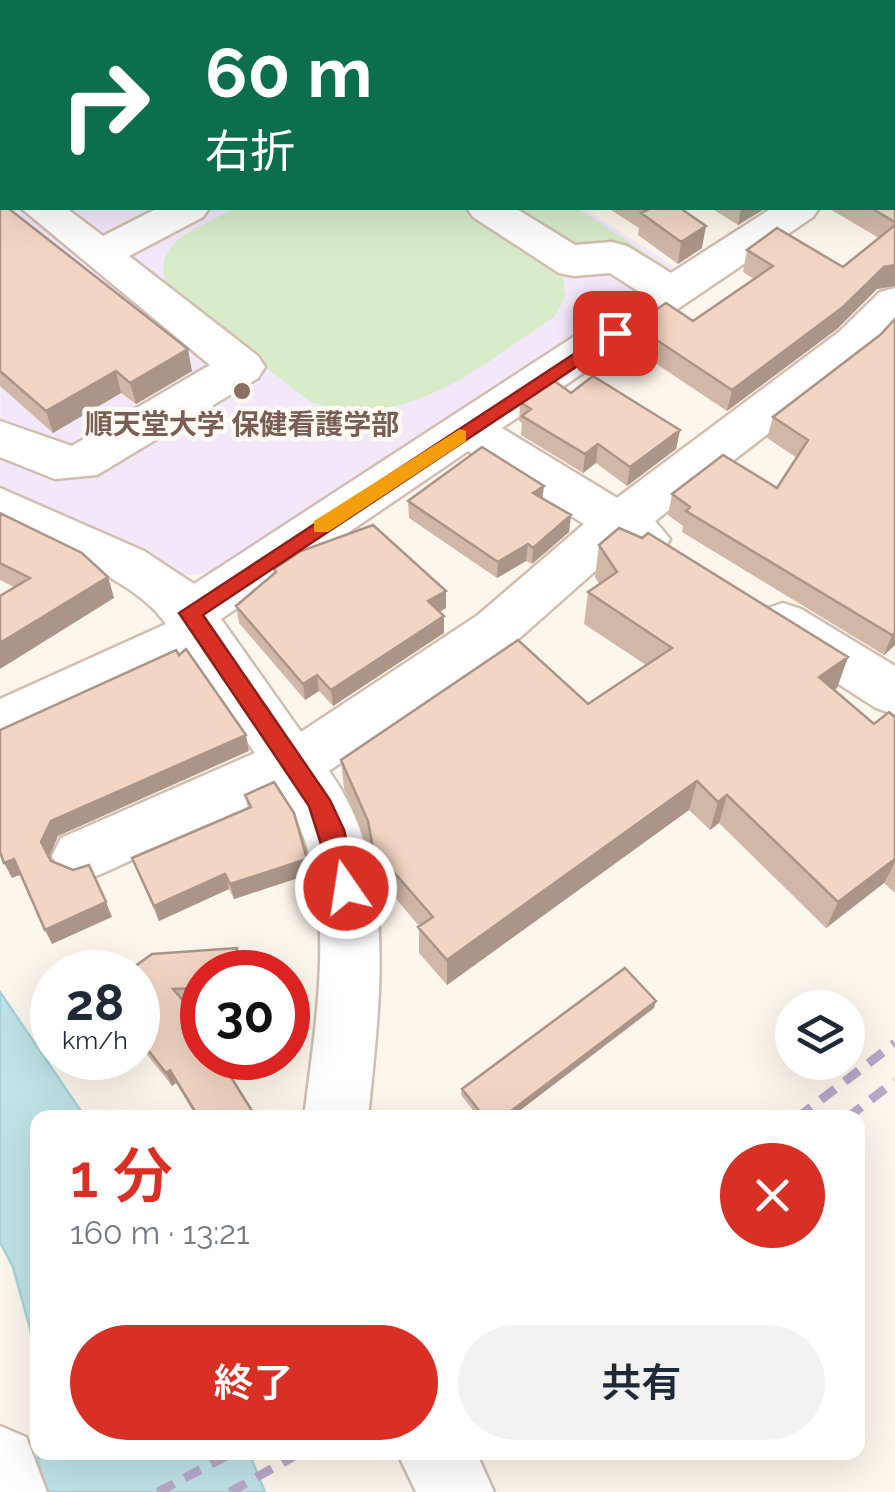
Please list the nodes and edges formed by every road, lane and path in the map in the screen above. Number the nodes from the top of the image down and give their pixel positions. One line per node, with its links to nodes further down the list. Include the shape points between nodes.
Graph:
1 (44, 210): 6 (street)
2 (131, 210): 6 (street)
3 (184, 210): 6 (street)
4 (491, 210): 7 (street, via 574,263 612,254)
5 (795, 210): 7 (street, via 725,240)
6 (89, 245): 10 (street, via 242,367 80,463 55,462)
7 (673, 294): 9 (street)
8 (895, 302): 12 (street, via 831,362)
9 (469, 430): 12 (street); 15 (street)
10 (0, 438)
11 (0, 506): 15 (street, via 126,564)
12 (618, 522): 13 (street); 18 (street, via 496,628)
13 (685, 563)
14 (752, 604): 16 (street)
15 (196, 622): 17 (street); 18 (street)
16 (893, 687)
17 (0, 724)
18 (296, 764): 19 (street); 20 (street, via 332,830 351,923 350,1013)
19 (82, 856)
20 (337, 1110)
21 (438, 1460): 24 (street)
22 (0, 1463): 23 (street)
23 (10, 1492)
24 (456, 1492)

